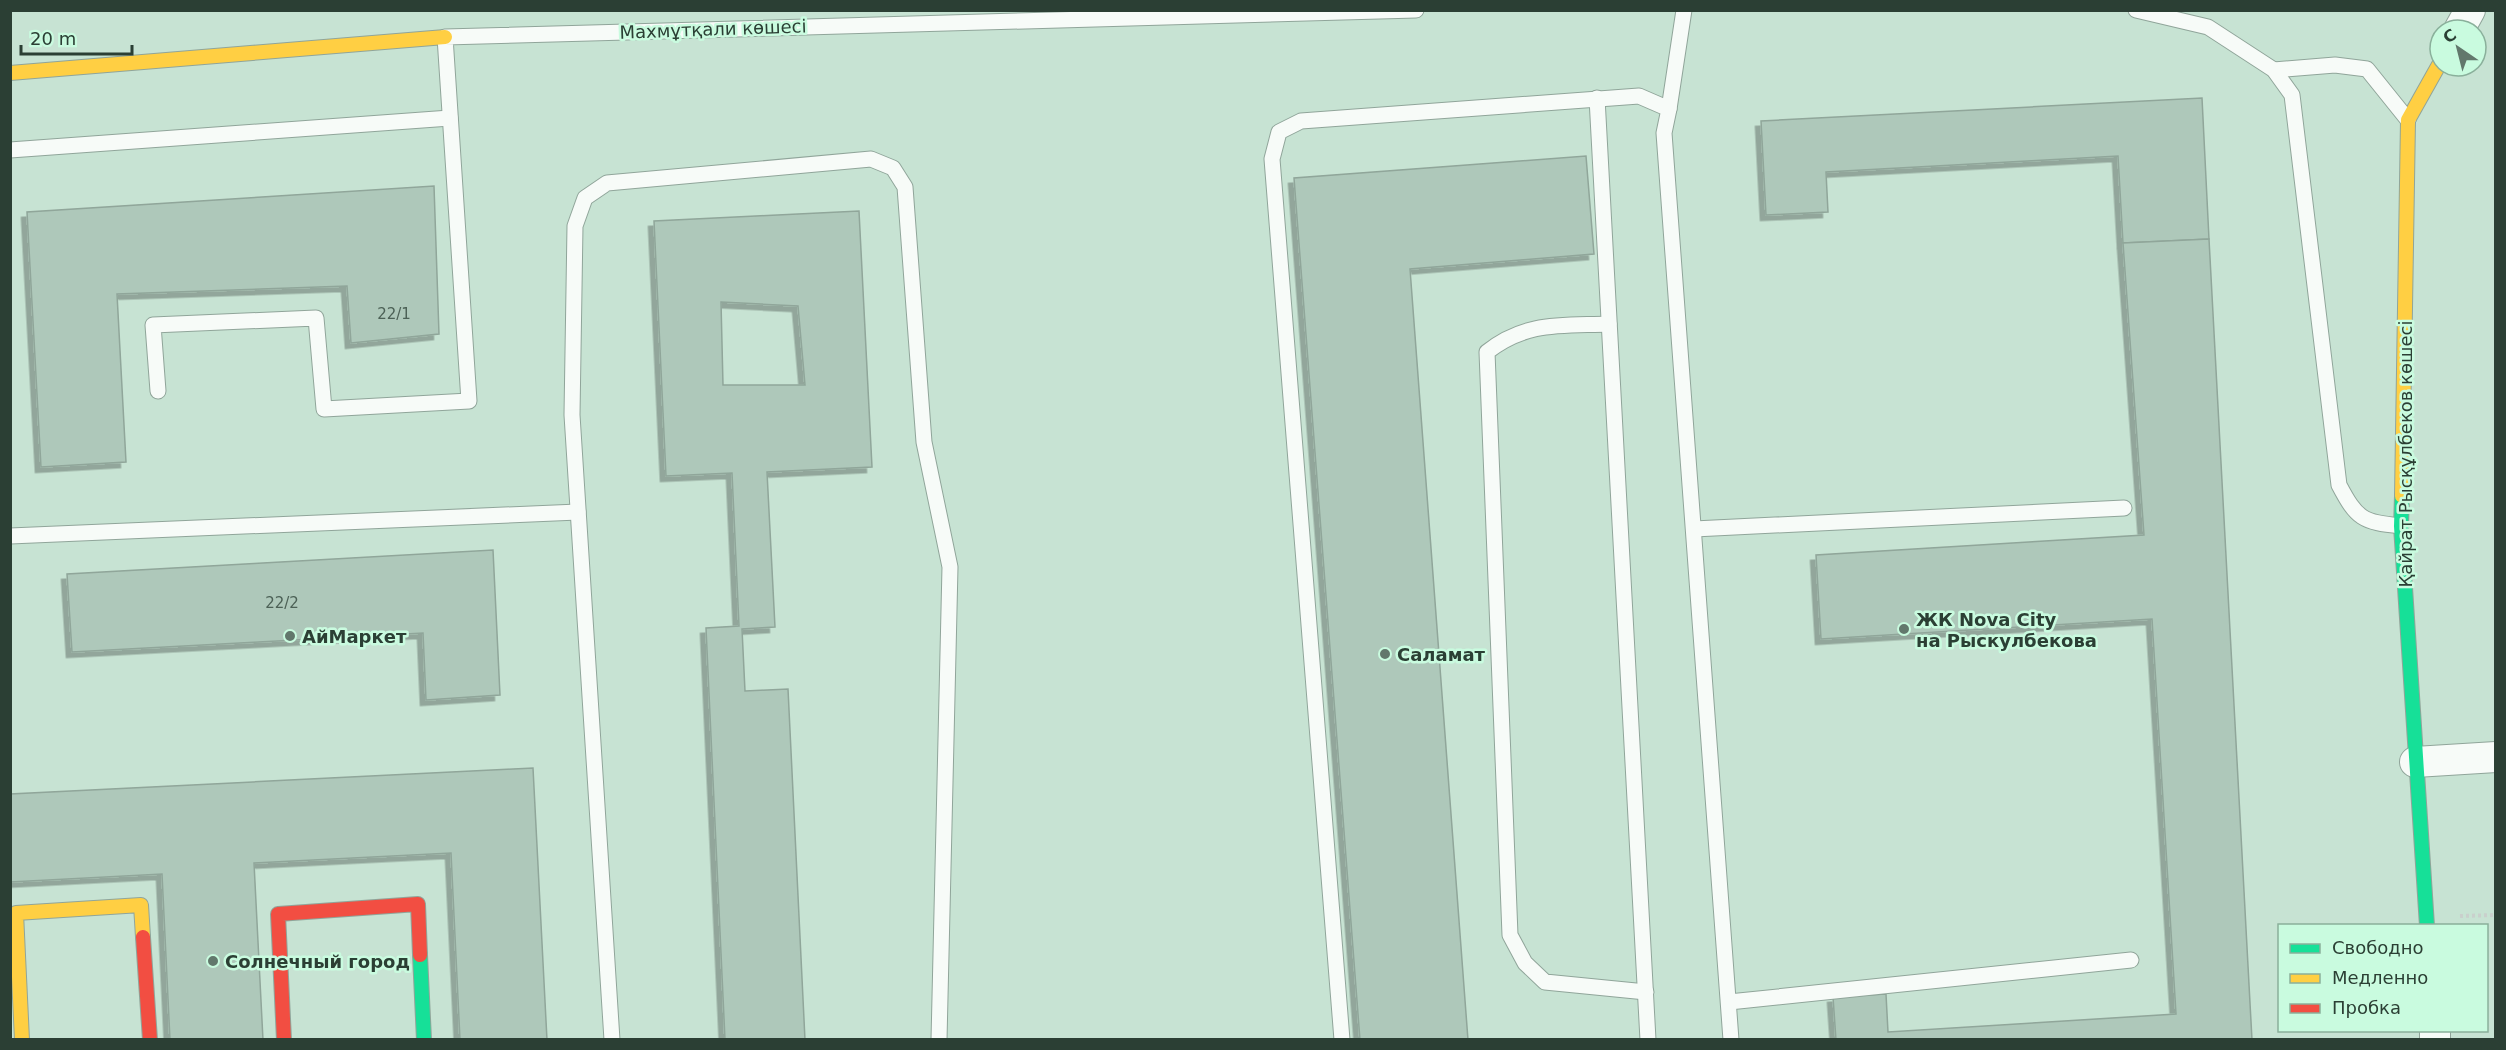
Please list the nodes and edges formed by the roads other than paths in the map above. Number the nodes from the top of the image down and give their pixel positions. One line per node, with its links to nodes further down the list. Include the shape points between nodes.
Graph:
1 (1416, 10): 4 (lane, Махмұтқали көшесі)
2 (1684, 10): 9 (lane)
3 (2136, 10): 5 (lane, via 2208,27)
4 (445, 38): 6 (street, Махмұтқали көшесі); 10 (lane)
5 (2274, 70): 11 (lane, via 2335,65 2367,69); 17 (lane, via 2292,95 2339,485 2360,517 2377,524)
6 (10, 73)
7 (2432, 78): 11 (street, Қайрат Рысқұлбеков көшесі)
8 (1597, 98): 9 (lane, via 1639,96); 13 (lane); 32 (lane, via 1300,121 1279,132 1274,150 1273,183)
9 (1669, 109): 18 (lane, via 1664,133)
10 (450, 118): 12 (lane); 14 (lane, via 470,401 324,409 316,318 153,325)
11 (2408, 120): 17 (street, Қайрат Рысқұлбеков көшесі)
12 (10, 150)
13 (1610, 324): 24 (lane); 24 (lane, via 1535,327 1502,339 1486,352 1510,935 1525,963 1545,982)
14 (158, 391)
15 (2124, 508): 18 (lane)
16 (578, 512): 19 (lane); 30 (lane); 31 (lane, via 572,415 575,226 585,198 607,183 871,159 893,168 905,187 924,442 950,567)
17 (2401, 526): 21 (street, Қайрат Рысқұлбеков көшесі)
18 (1694, 529): 25 (lane)
19 (10, 536)
20 (2496, 757): 21 (street)
21 (2415, 762): 22 (street, Қайрат Рысқұлбеков көшесі)
22 (2427, 924)
23 (2131, 960): 25 (lane)
24 (1646, 992): 33 (lane)
25 (1729, 1002): 34 (lane)
26 (22, 1040): 27 (street, via 16,913 141,905)
27 (150, 1040)
28 (284, 1040): 29 (street, via 278,914 418,904)
29 (424, 1040)
30 (612, 1040)
31 (939, 1040)
32 (1342, 1040)
33 (1648, 1040)
34 (1731, 1040)

